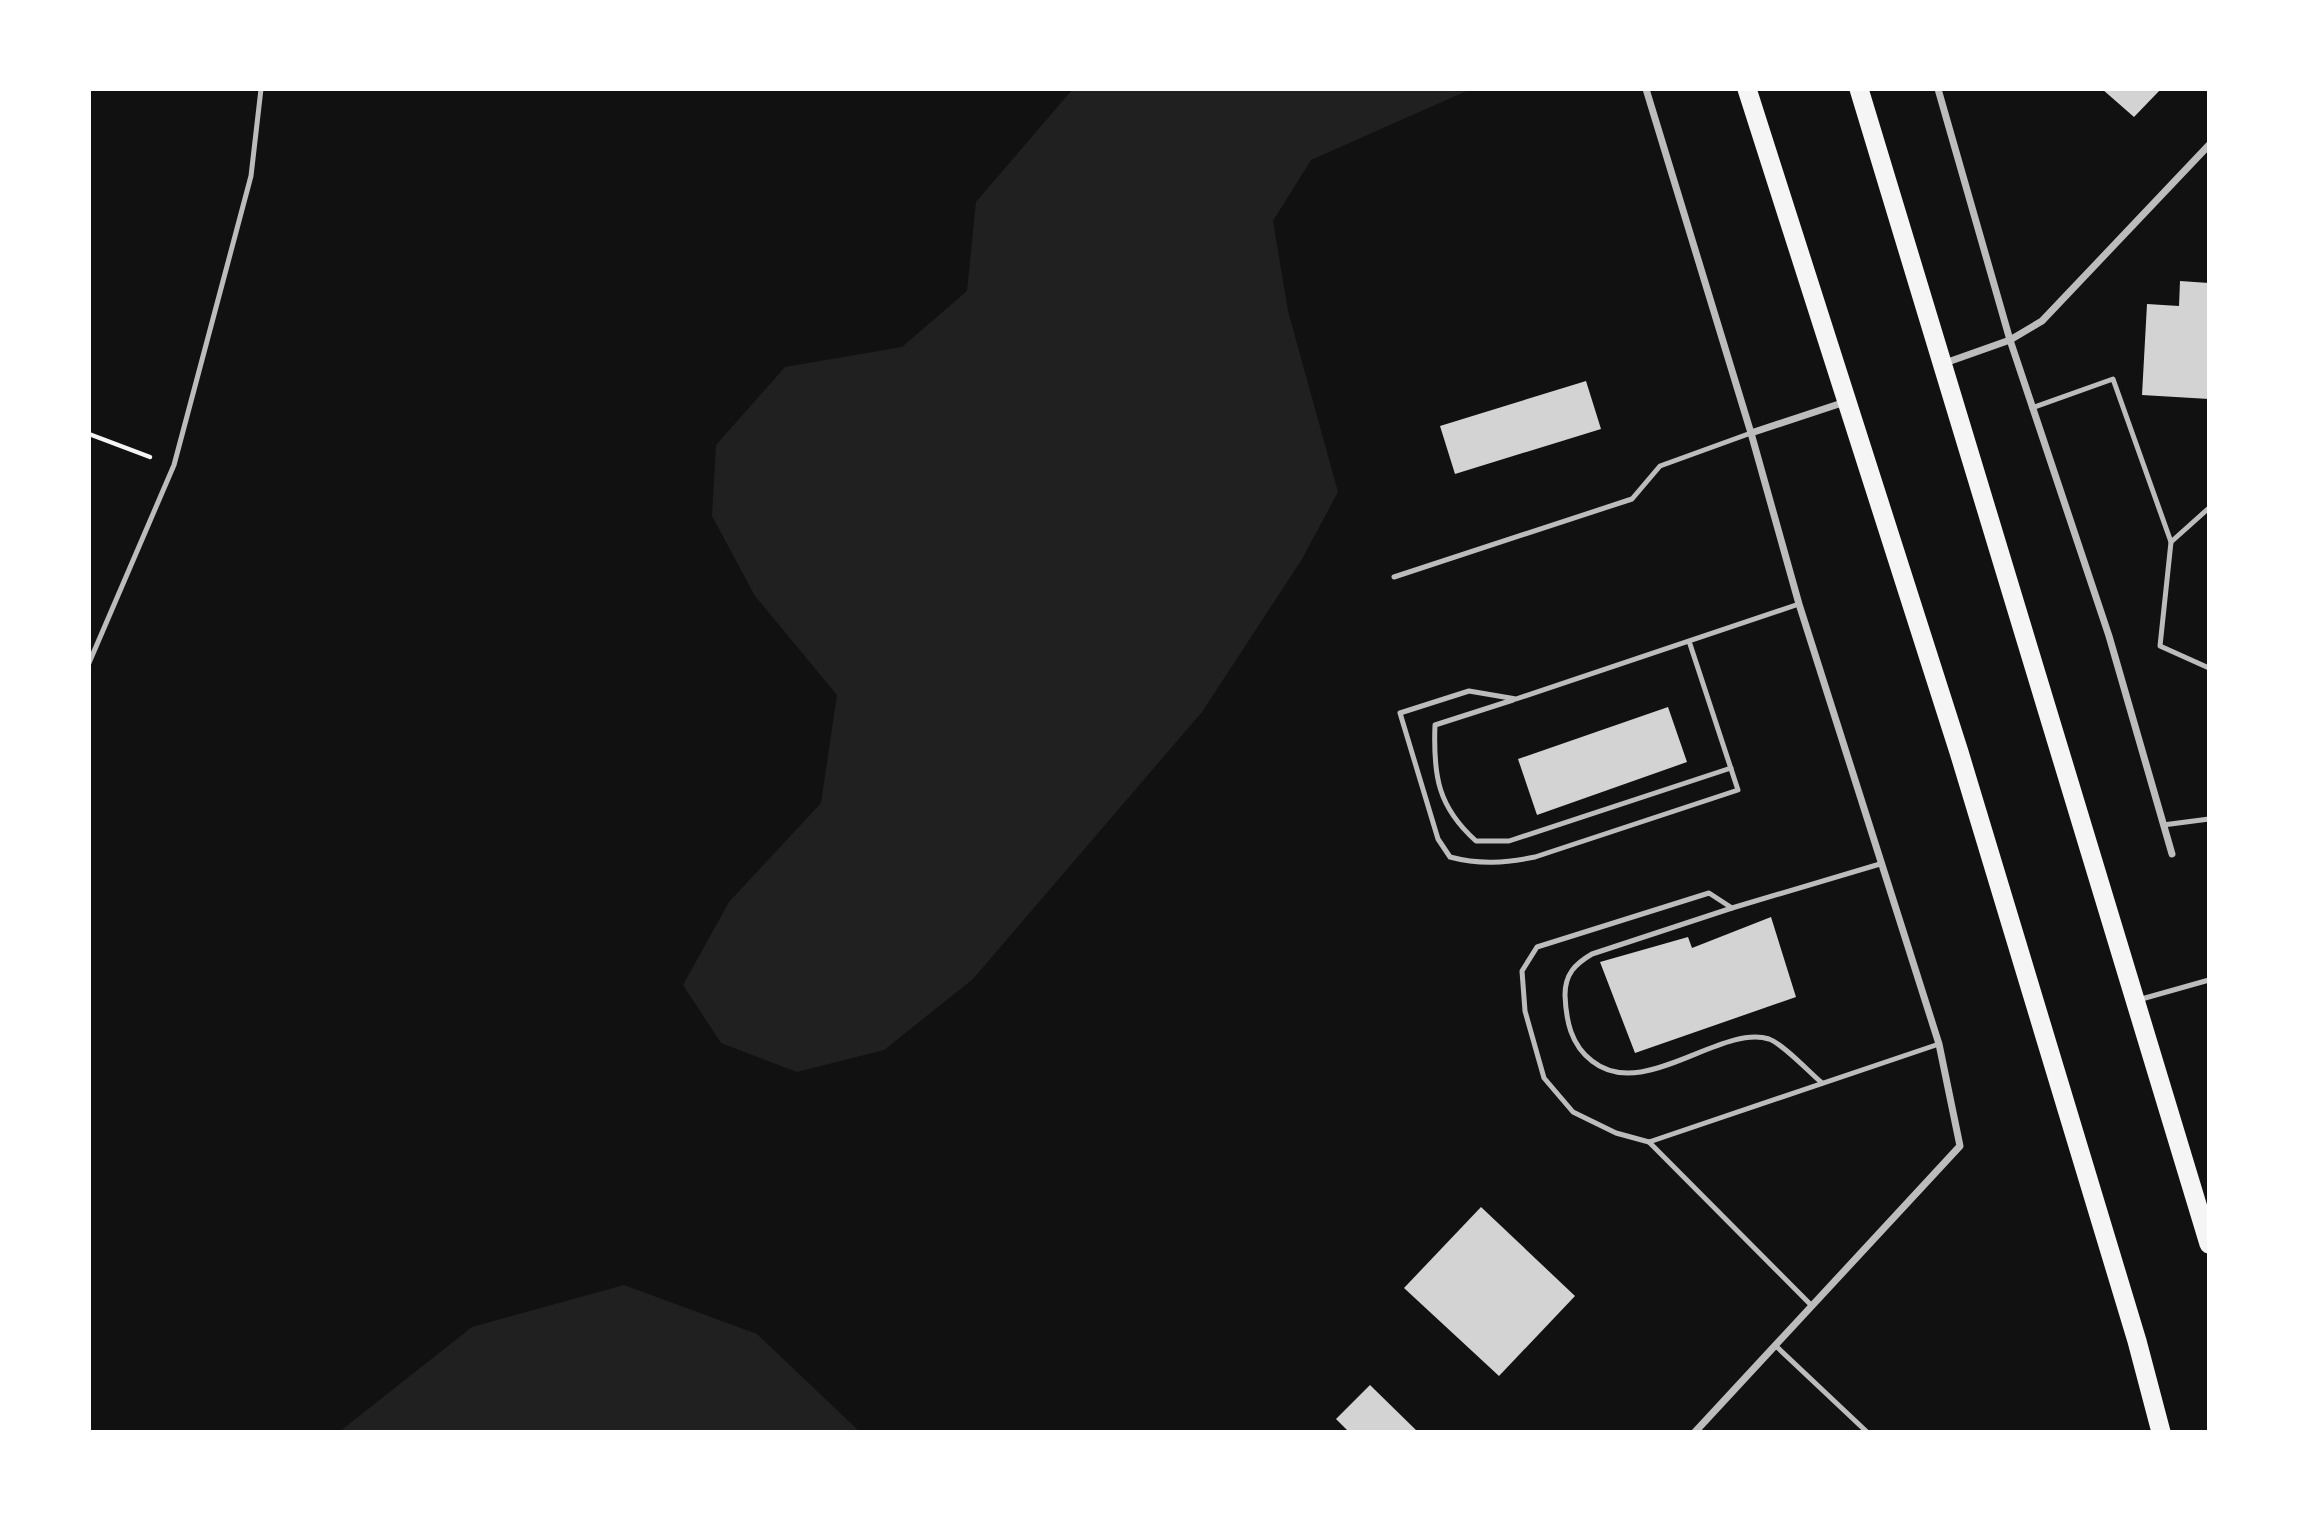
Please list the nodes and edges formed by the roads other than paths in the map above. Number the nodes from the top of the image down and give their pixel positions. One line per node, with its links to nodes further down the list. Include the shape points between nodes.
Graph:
1 (261, 89): 17 (lane, via 251,176 174,465)
2 (1646, 89): 11 (street)
3 (1747, 89): 9 (highway)
4 (1859, 89): 8 (highway)
5 (1938, 89): 7 (street)
6 (2209, 145): 7 (street, via 2042,321)
7 (2010, 340): 8 (street); 10 (street)
8 (1943, 364): 27 (highway)
9 (1846, 402): 11 (street); 36 (highway, via 1959,752)
10 (2032, 408): 13 (lane, via 2113,379); 22 (street, via 2109,636)
11 (1751, 433): 14 (lane, via 1660,466 1632,499); 15 (street)
12 (2209, 508): 13 (lane)
13 (2171, 542): 18 (lane, via 2160,646)
14 (1394, 577)
15 (1799, 604): 16 (lane); 24 (street)
16 (1689, 641): 19 (lane); 20 (lane)
17 (89, 663)
18 (2209, 668)
19 (1516, 699): 20 (lane, via 1435,725 1434,756 1443,802 1457,824 1476,841 1509,841); 20 (lane, via 1469,691 1400,713 1438,839 1450,857 1503,864 1535,857 1738,790)
20 (1731, 768)
21 (2209, 819): 22 (lane)
22 (2163, 825): 23 (street)
23 (2172, 854)
24 (1880, 864): 25 (lane); 28 (street)
25 (1732, 908): 29 (lane, via 1592,954 1574,966 1565,986 1566,1020 1581,1052 1606,1072 1642,1072 1750,1038 1770,1040); 30 (lane, via 1709,893 1537,947 1522,971 1525,1011 1544,1078 1573,1112 1616,1133)
26 (2209, 980): 27 (lane)
27 (2135, 1001): 31 (highway)
28 (1939, 1044): 29 (lane); 32 (street, via 1960,1146)
29 (1822, 1083): 30 (lane)
30 (1649, 1142): 32 (lane)
31 (2207, 1233)
32 (1812, 1306): 33 (street)
33 (1777, 1347): 34 (street); 35 (lane)
34 (1695, 1432)
35 (1867, 1432)
36 (2161, 1432)

